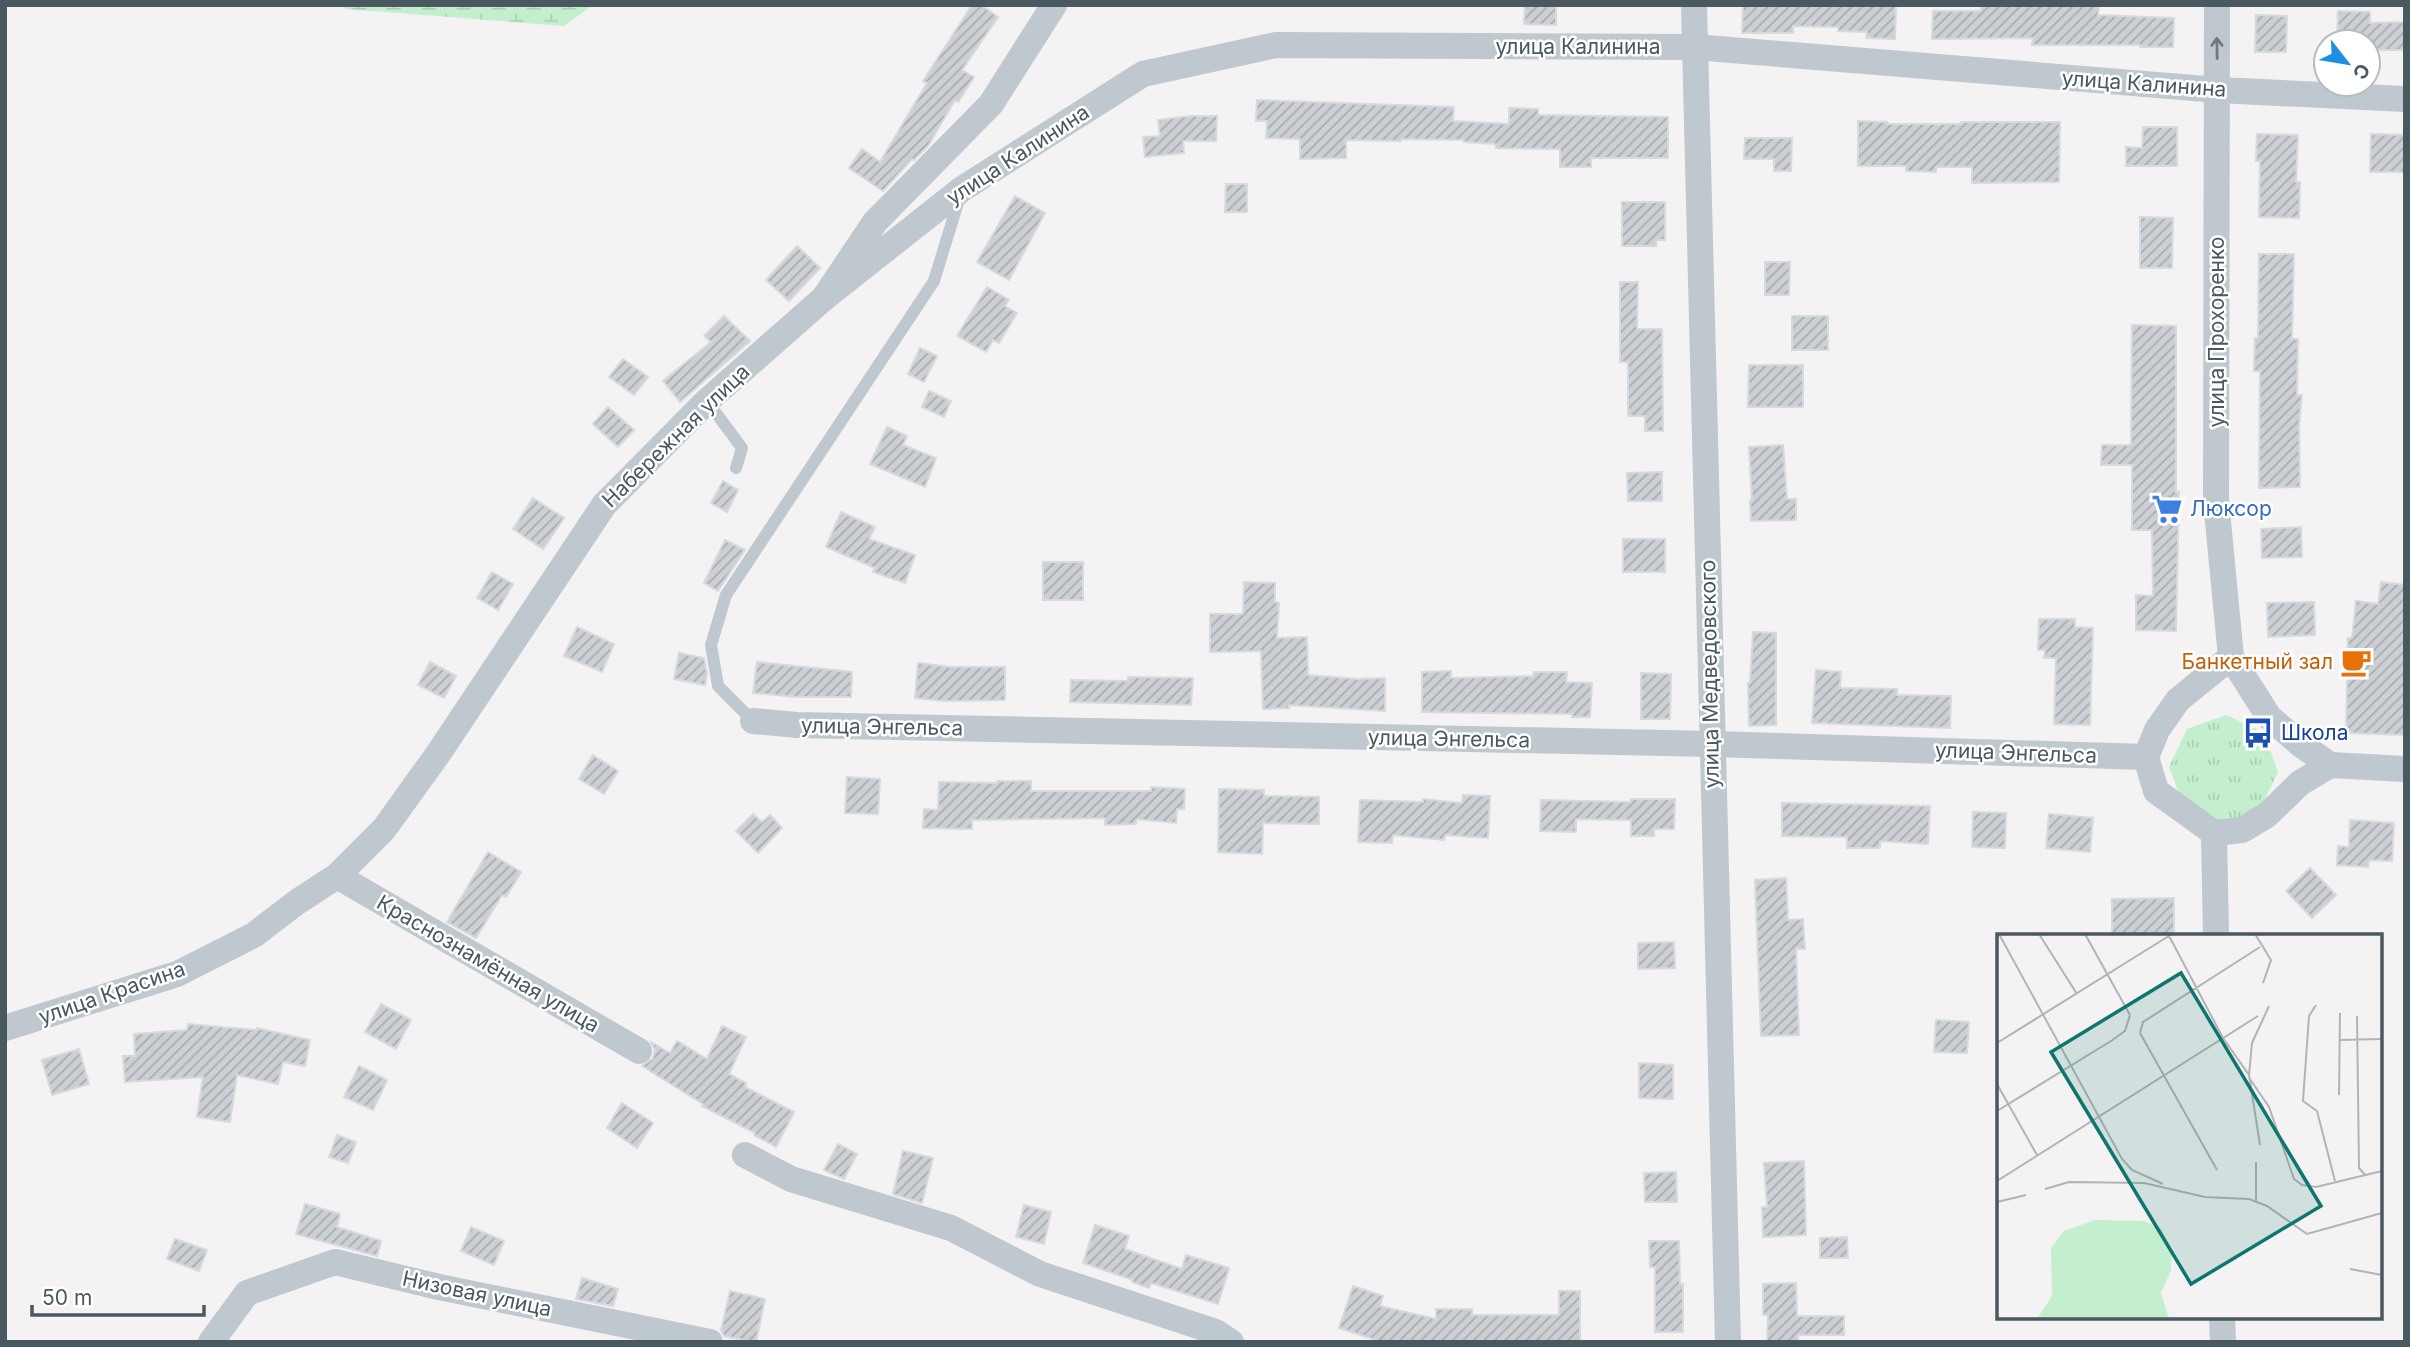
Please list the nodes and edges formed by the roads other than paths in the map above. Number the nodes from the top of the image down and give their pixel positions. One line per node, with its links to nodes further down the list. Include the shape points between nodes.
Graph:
1 (1054, 5): 8 (street, Набережная улица, via 990,104 875,222)
2 (1694, 5): 4 (street, улица Медведовского)
3 (2217, 5): 5 (street, улица Прохоренко, one-way to 3)
4 (1694, 47): 5 (street, улица Калинина); 7 (street, улица Калинина, via 1276,45 1143,74); 13 (street, улица Медведовского)
5 (2218, 90): 6 (street, улица Калинина); 11 (street, улица Прохоренко, via 2216,501)
6 (2405, 99)
7 (962, 188): 8 (street, улица Калинина); 12 (lane, via 934,281 726,595 710,645 718,686)
8 (824, 298): 9 (street, Набережная улица)
9 (707, 401): 10 (lane, via 743,449); 18 (street, Набережная улица, via 604,505 438,754 384,829)
10 (736, 468)
11 (2231, 657): 14 (street, via 2178,700 2157,730); 15 (street, улица Прохоренко, via 2269,717)
12 (753, 721): 13 (street, улица Энгельса, via 811,726)
13 (1712, 744): 14 (street, улица Энгельса); 28 (street, улица Медведовского)
14 (2146, 757): 17 (street, via 2156,791)
15 (2330, 765): 16 (street); 17 (street, via 2300,782 2267,815 2242,830)
16 (2405, 769)
17 (2214, 833): 19 (street)
18 (337, 876): 20 (street, Набережная улица); 22 (street, Краснознамённая улица)
19 (2216, 934)
20 (254, 935): 21 (street, улица Красина, via 177,974)
21 (5, 1028)
22 (639, 1051)
23 (745, 1155): 27 (street, via 791,1179 951,1228 1040,1274 1216,1332)
24 (2222, 1319): 29 (street)
25 (211, 1342): 26 (street, Низовая улица, via 247,1293 335,1262)
26 (710, 1342)
27 (1231, 1342)
28 (1728, 1342)
29 (2223, 1342)

